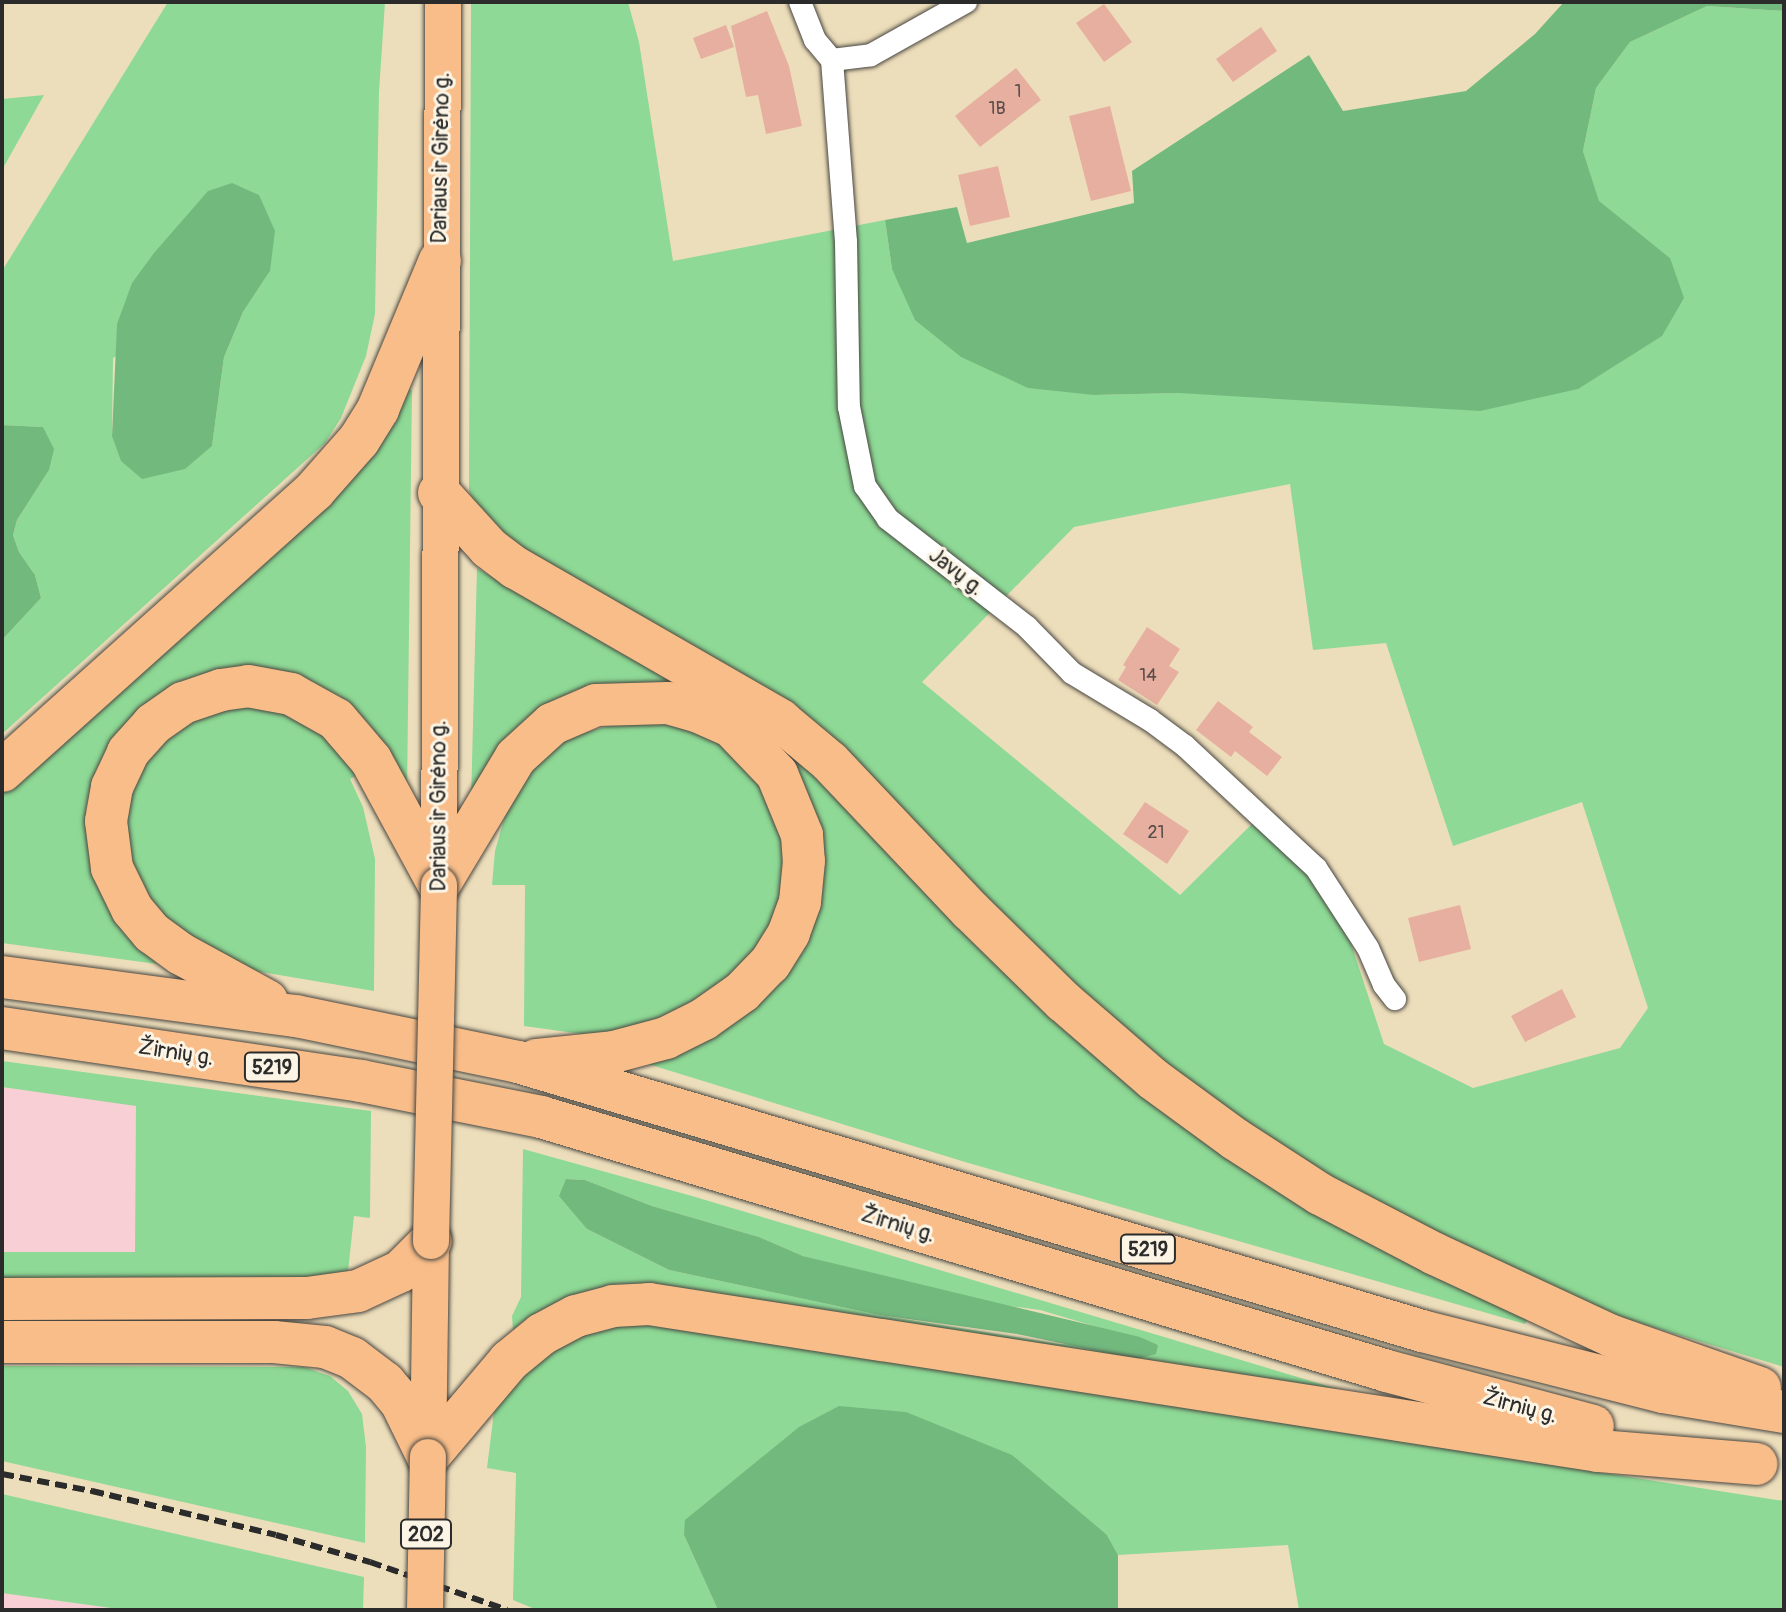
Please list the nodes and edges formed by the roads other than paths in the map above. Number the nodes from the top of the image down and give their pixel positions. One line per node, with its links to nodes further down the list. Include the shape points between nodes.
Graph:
1 (443, 2): 5 (main road, Dariaus ir Girėno g.)
2 (800, 2): 4 (street, Javų g., via 815,40)
3 (966, 2): 4 (street, via 871,55)
4 (832, 60): 10 (street, Javų g., via 846,242 849,407 865,486 888,519 1027,627 1072,673 1185,746 1316,868)
5 (440, 260): 6 (main road, Dariaus ir Girėno g.); 7 (highway, via 378,409 359,440 314,491)
6 (439, 493): 8 (main road, Dariaus ir Girėno g.); 17 (highway, via 489,548 516,568 780,720 830,762 1063,1001 1153,1079 1235,1139 1320,1194 1449,1261 1612,1336)
7 (2, 771)
8 (439, 885): 11 (highway, via 371,760 336,719 313,703 280,692 234,688 183,703 153,724 128,752 112,787 106,821 121,891 152,933 181,954); 13 (highway, via 516,757 552,724 596,705 668,703 732,727 777,774 792,804 802,835 800,902 770,963 742,992 666,1038 614,1052); 14 (main road, Dariaus ir Girėno g., bridge)
9 (2, 977): 11 (highway, 5219)
10 (1395, 999)
11 (296, 1016): 13 (highway, 5219)
12 (2, 1028): 20 (highway, Žirnių g. / 5219, via 361,1081 541,1117 1387,1371 1611,1431)
13 (518, 1062): 18 (highway, 5219, via 1422,1331 1663,1392)
14 (431, 1241): 15 (highway, via 401,1271 358,1291 307,1298); 19 (main road, Dariaus ir Girėno g.)
15 (2, 1299)
16 (2, 1342): 19 (highway, via 274,1342 325,1347 352,1358 385,1383 401,1402)
17 (1784, 1395)
18 (1784, 1412)
19 (428, 1457): 20 (highway, via 509,1361 542,1334 600,1309 649,1304 1599,1451); 21 (main road, Dariaus ir Girėno g. / 202, bridge)
20 (1770, 1466)
21 (425, 1610)

